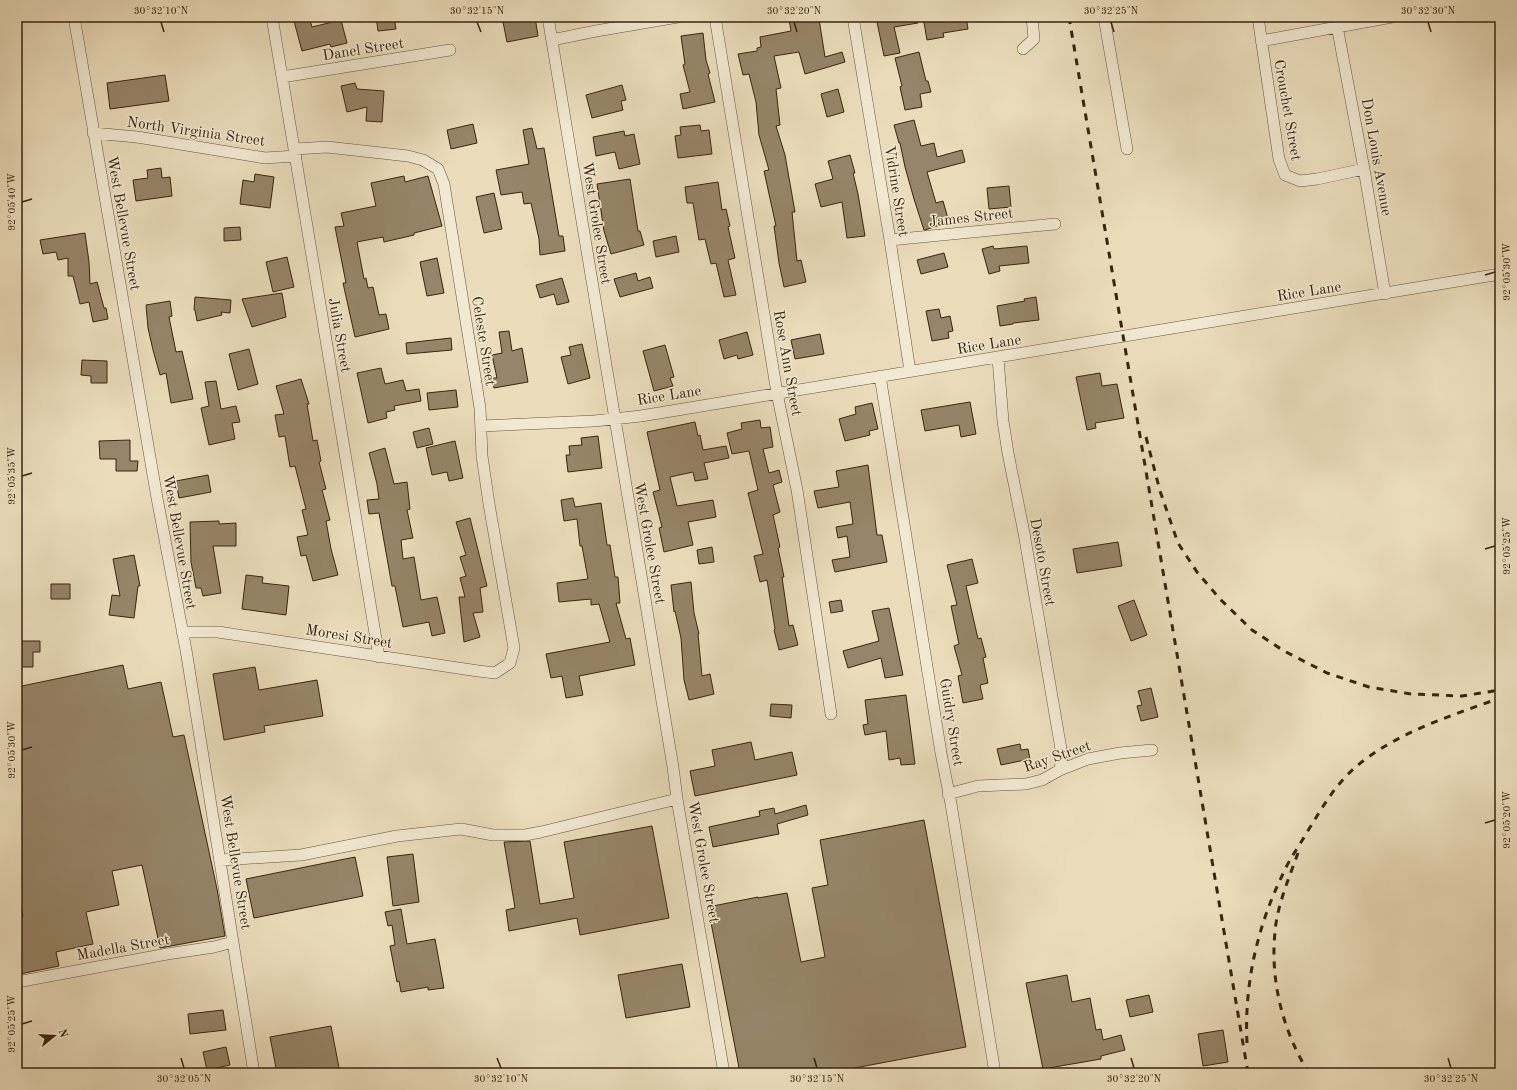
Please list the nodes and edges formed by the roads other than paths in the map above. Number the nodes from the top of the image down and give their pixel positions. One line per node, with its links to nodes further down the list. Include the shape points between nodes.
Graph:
1 (74, 17): 18 (street, West Bellevue Street)
2 (272, 17): 17 (street, Julia Street)
3 (548, 17): 13 (street, West Grolee Street)
4 (678, 17): 11 (street)
5 (716, 17): 29 (street, Rose Ann Street)
6 (853, 17): 23 (street, Vidrine Street)
7 (1032, 17): 15 (street, via 1034,39)
8 (1104, 17): 19 (street)
9 (1258, 17): 14 (street, Crouchet Street)
10 (1392, 17): 12 (street)
11 (657, 19): 13 (street)
12 (1337, 26): 14 (street); 21 (street, Don Louis Avenue)
13 (552, 40): 30 (street, West Grolee Street)
14 (1261, 41): 21 (street, Crouchet Street, via 1280,159 1285,175 1300,181 1317,180)
15 (1023, 49)
16 (450, 50): 17 (street, Danel Street)
17 (282, 77): 20 (street, Julia Street)
18 (93, 133): 20 (street, North Virginia Street, via 137,137 265,158); 32 (street, West Bellevue Street)
19 (1127, 149)
20 (295, 153): 31 (street, Celeste Street, via 327,147 408,156 424,160 438,169 444,184); 33 (street, Julia Street)
21 (1364, 169): 25 (street, Don Louis Avenue)
22 (1054, 224): 23 (street, James Street)
23 (890, 240): 27 (street, Vidrine Street)
24 (1500, 274): 25 (street, Rice Lane)
25 (1385, 294): 26 (street, Rice Lane)
26 (998, 358): 27 (street, Rice Lane); 37 (street, Desoto Street, via 1003,421 1058,730 1062,755)
27 (910, 371): 28 (street, Rice Lane)
28 (880, 376): 29 (street, Rice Lane); 38 (street, Guidry Street)
29 (777, 393): 30 (street, Rice Lane, via 641,416); 35 (street, Rose Ann Street, via 797,490)
30 (614, 418): 31 (street, Rice Lane); 39 (street, West Grolee Street)
31 (481, 426): 34 (street, Celeste Street, via 482,456 489,504 514,648)
32 (182, 632): 33 (street, Moresi Street, via 218,632); 40 (street, West Bellevue Street)
33 (379, 657): 34 (street, Moresi Street, via 495,673)
34 (510, 663)
35 (831, 714)
36 (1152, 750): 37 (street, Ray Street, via 1088,759)
37 (1060, 770): 38 (street, Ray Street, via 1042,780 1026,784 978,786)
38 (948, 794): 45 (street, Guidry Street)
39 (677, 799): 40 (street, via 525,835 493,835 461,829 397,836 301,855); 44 (street, West Grolee Street)
40 (221, 860): 41 (street, West Bellevue Street)
41 (233, 942): 42 (street, Madella Street); 43 (street, West Bellevue Street)
42 (17, 982)
43 (254, 1073)
44 (724, 1073)
45 (995, 1073)

